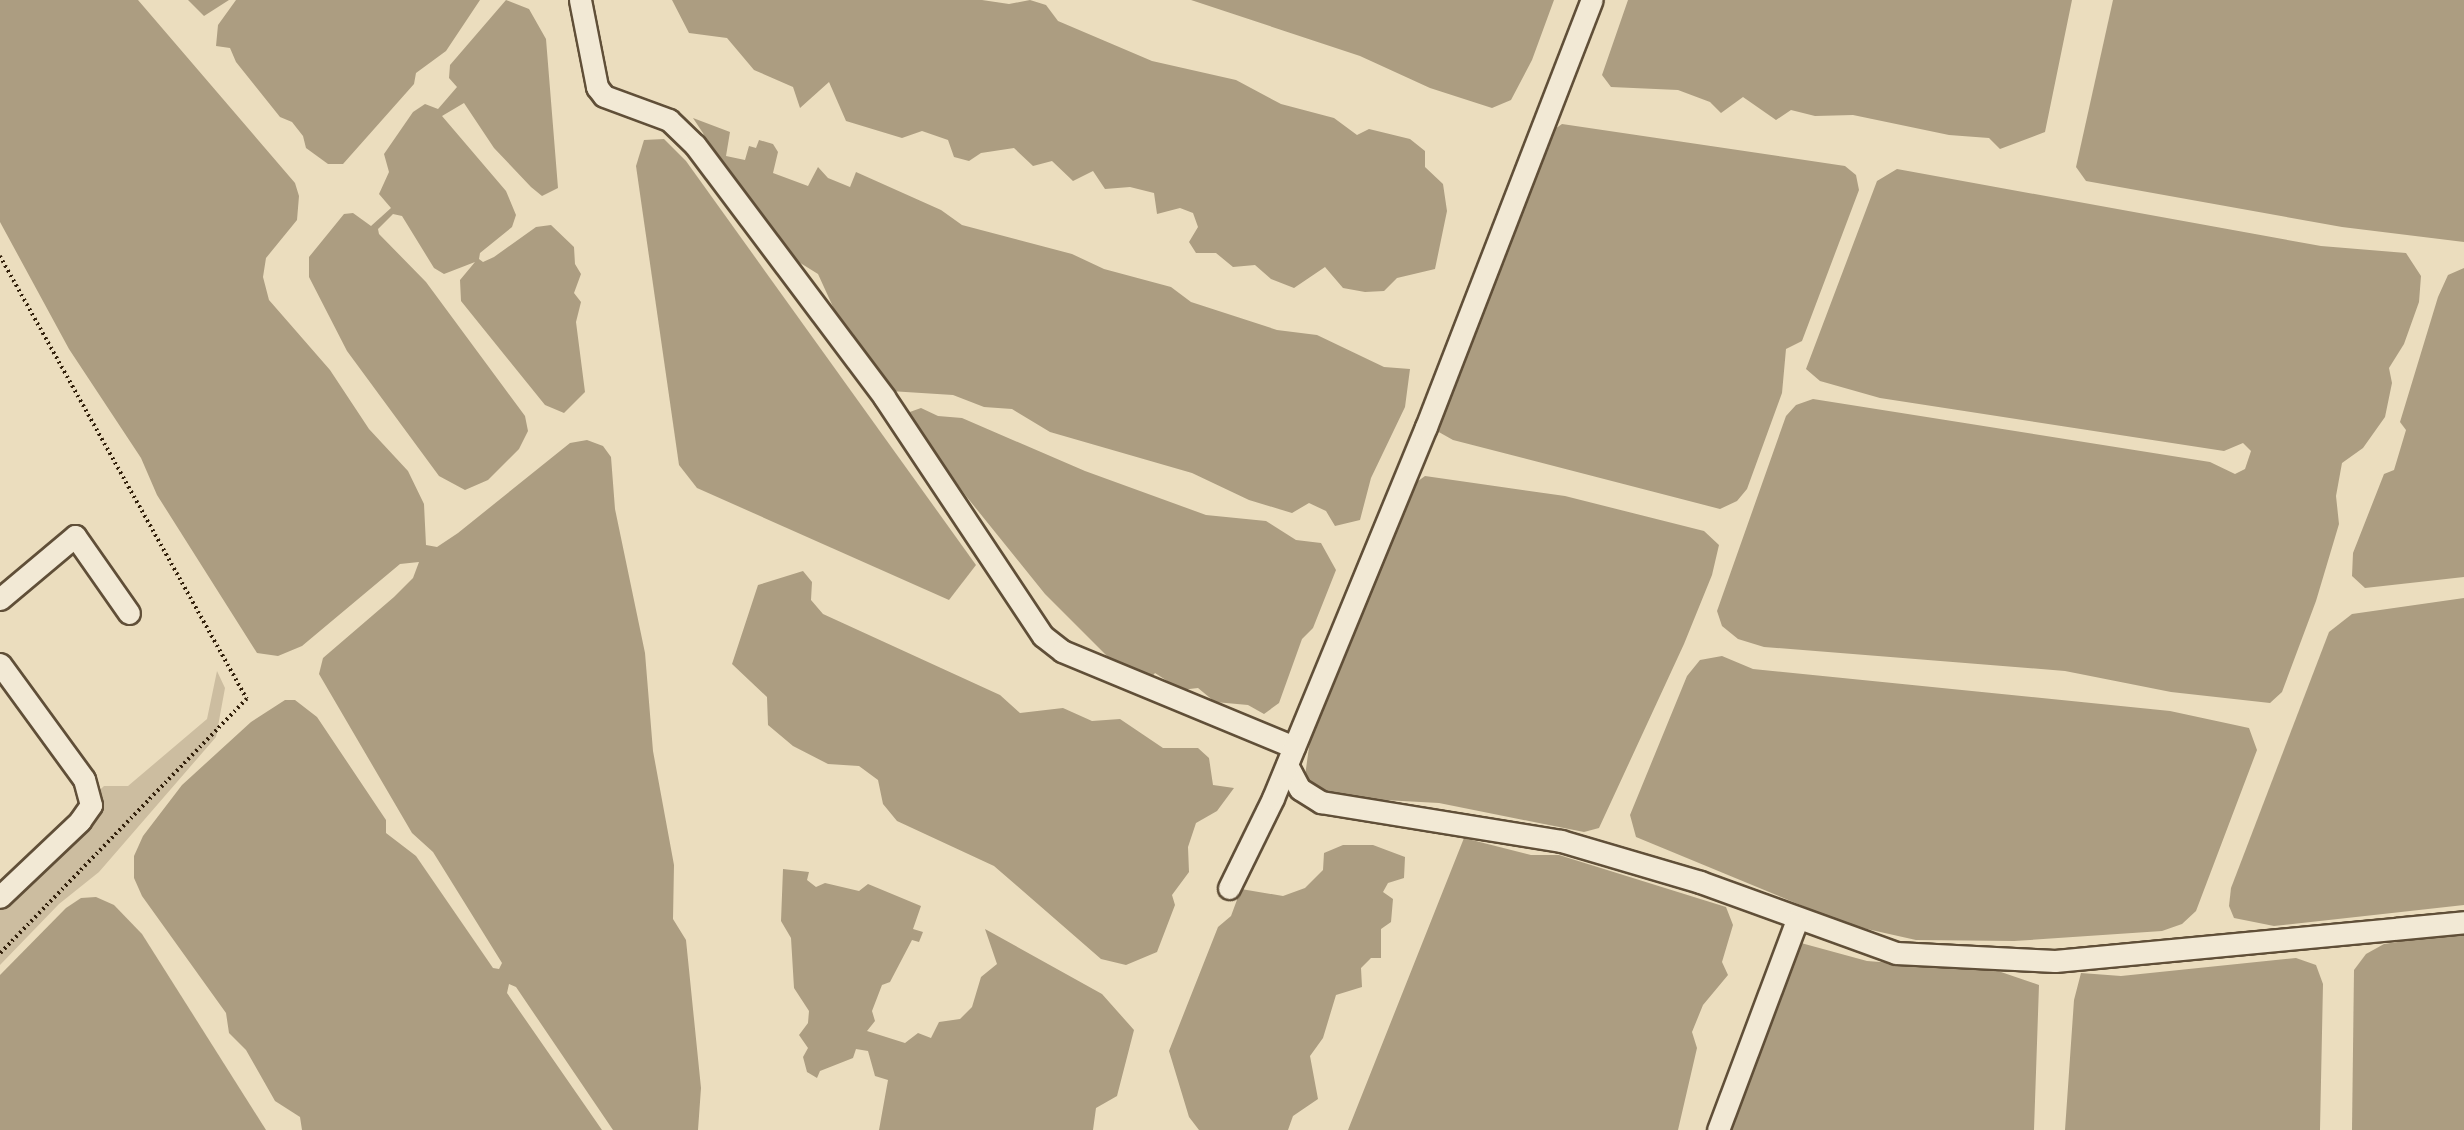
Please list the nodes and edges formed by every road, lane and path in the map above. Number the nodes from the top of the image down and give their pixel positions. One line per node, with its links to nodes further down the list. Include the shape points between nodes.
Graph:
1 (580, 0): 6 (lane, via 597,87 604,96 669,120 695,145 884,397 1043,636 1062,651)
2 (1592, 0): 6 (lane, via 1426,427)
3 (0, 598): 4 (lane, via 75,536)
4 (130, 613)
5 (0, 664): 8 (lane, via 83,779 91,805)
6 (1290, 756): 7 (lane); 9 (lane, via 1300,789 1321,802 1561,841 1700,882)
7 (1229, 888)
8 (0, 897)
9 (1797, 920): 10 (lane, via 1896,953 2055,961); 11 (lane)
10 (2464, 922)
11 (1717, 1130)

